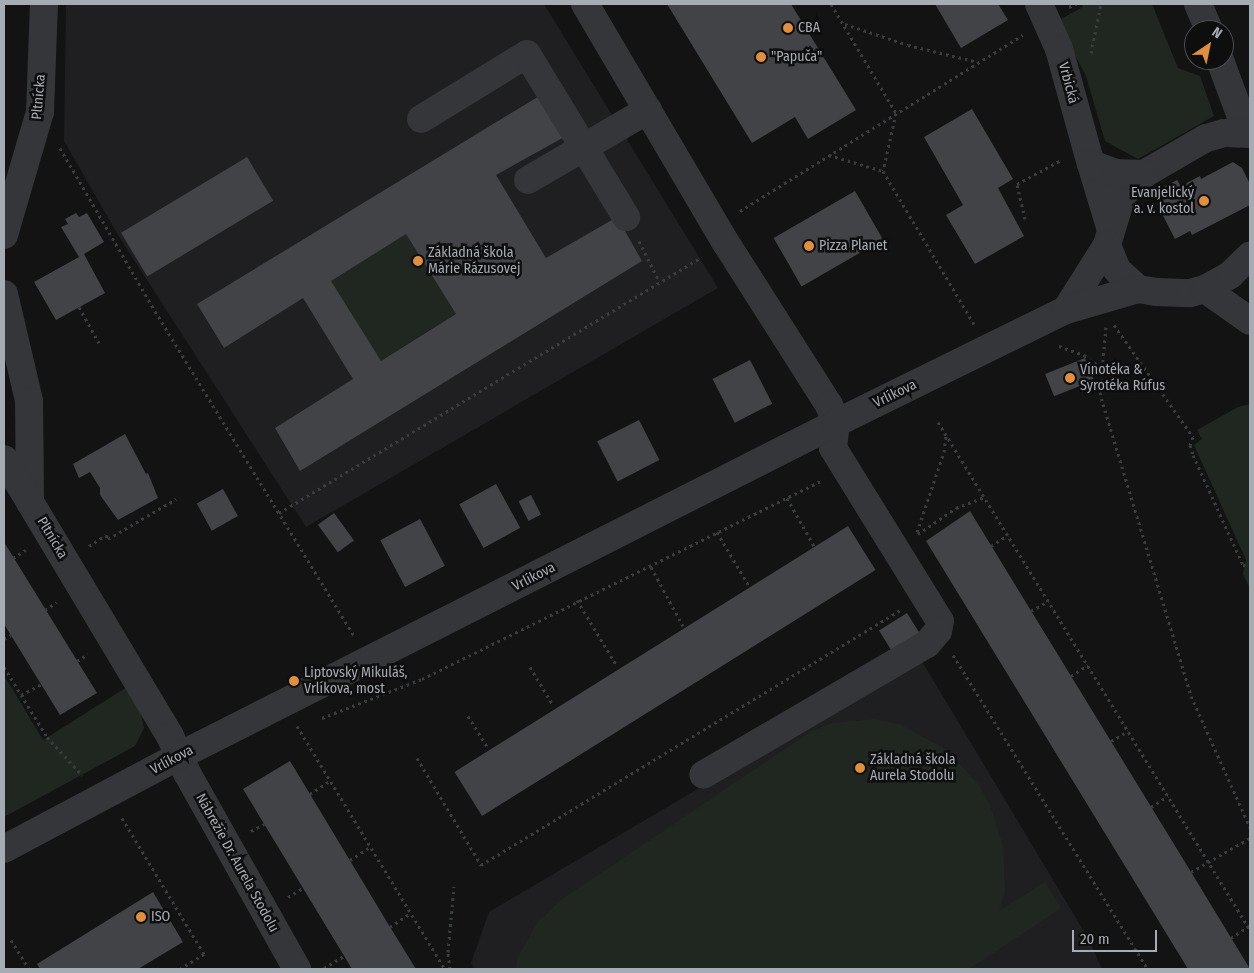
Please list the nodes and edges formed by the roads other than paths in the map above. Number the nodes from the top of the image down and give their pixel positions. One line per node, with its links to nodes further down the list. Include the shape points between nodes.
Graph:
1 (44, 4): 15 (street, Pltnícka, via 40,112)
2 (585, 4): 7 (street)
3 (1198, 4): 5 (street)
4 (1043, 11): 12 (street, Vrbická, via 1059,48)
5 (1205, 20)
6 (1224, 70): 9 (street)
7 (648, 110): 10 (street); 25 (street, via 726,243 829,405)
8 (422, 119): 10 (street, via 526,54)
9 (1249, 133): 13 (street, via 1224,133 1206,138)
10 (584, 148): 14 (street); 16 (street)
11 (4, 163): 15 (street)
12 (1091, 164): 13 (street, via 1116,173); 18 (street, Vrbická)
13 (1144, 174): 18 (street, via 1122,196)
14 (528, 180)
15 (19, 188): 17 (street, Pltnícka)
16 (626, 217)
17 (4, 235)
18 (1108, 236): 20 (street, Vrbická, via 1118,270); 23 (street)
19 (1250, 259): 21 (street)
20 (1138, 289): 21 (street, via 1174,293); 23 (street, Vrlíkova)
21 (1205, 290): 24 (street)
22 (4, 294): 27 (street, Pltnícka, via 29,401)
23 (1066, 310): 25 (street, Vrlíkova)
24 (1250, 321)
25 (836, 423): 28 (street, Vrlíkova); 29 (street, via 833,448 940,621 927,644)
26 (4, 459): 27 (street)
27 (30, 502): 28 (street, Pltnícka)
28 (181, 755): 30 (street, Vrlíkova); 31 (street, Nábrežie Dr. Aurela Stodolu, via 187,774)
29 (703, 776)
30 (4, 849)
31 (297, 969)

